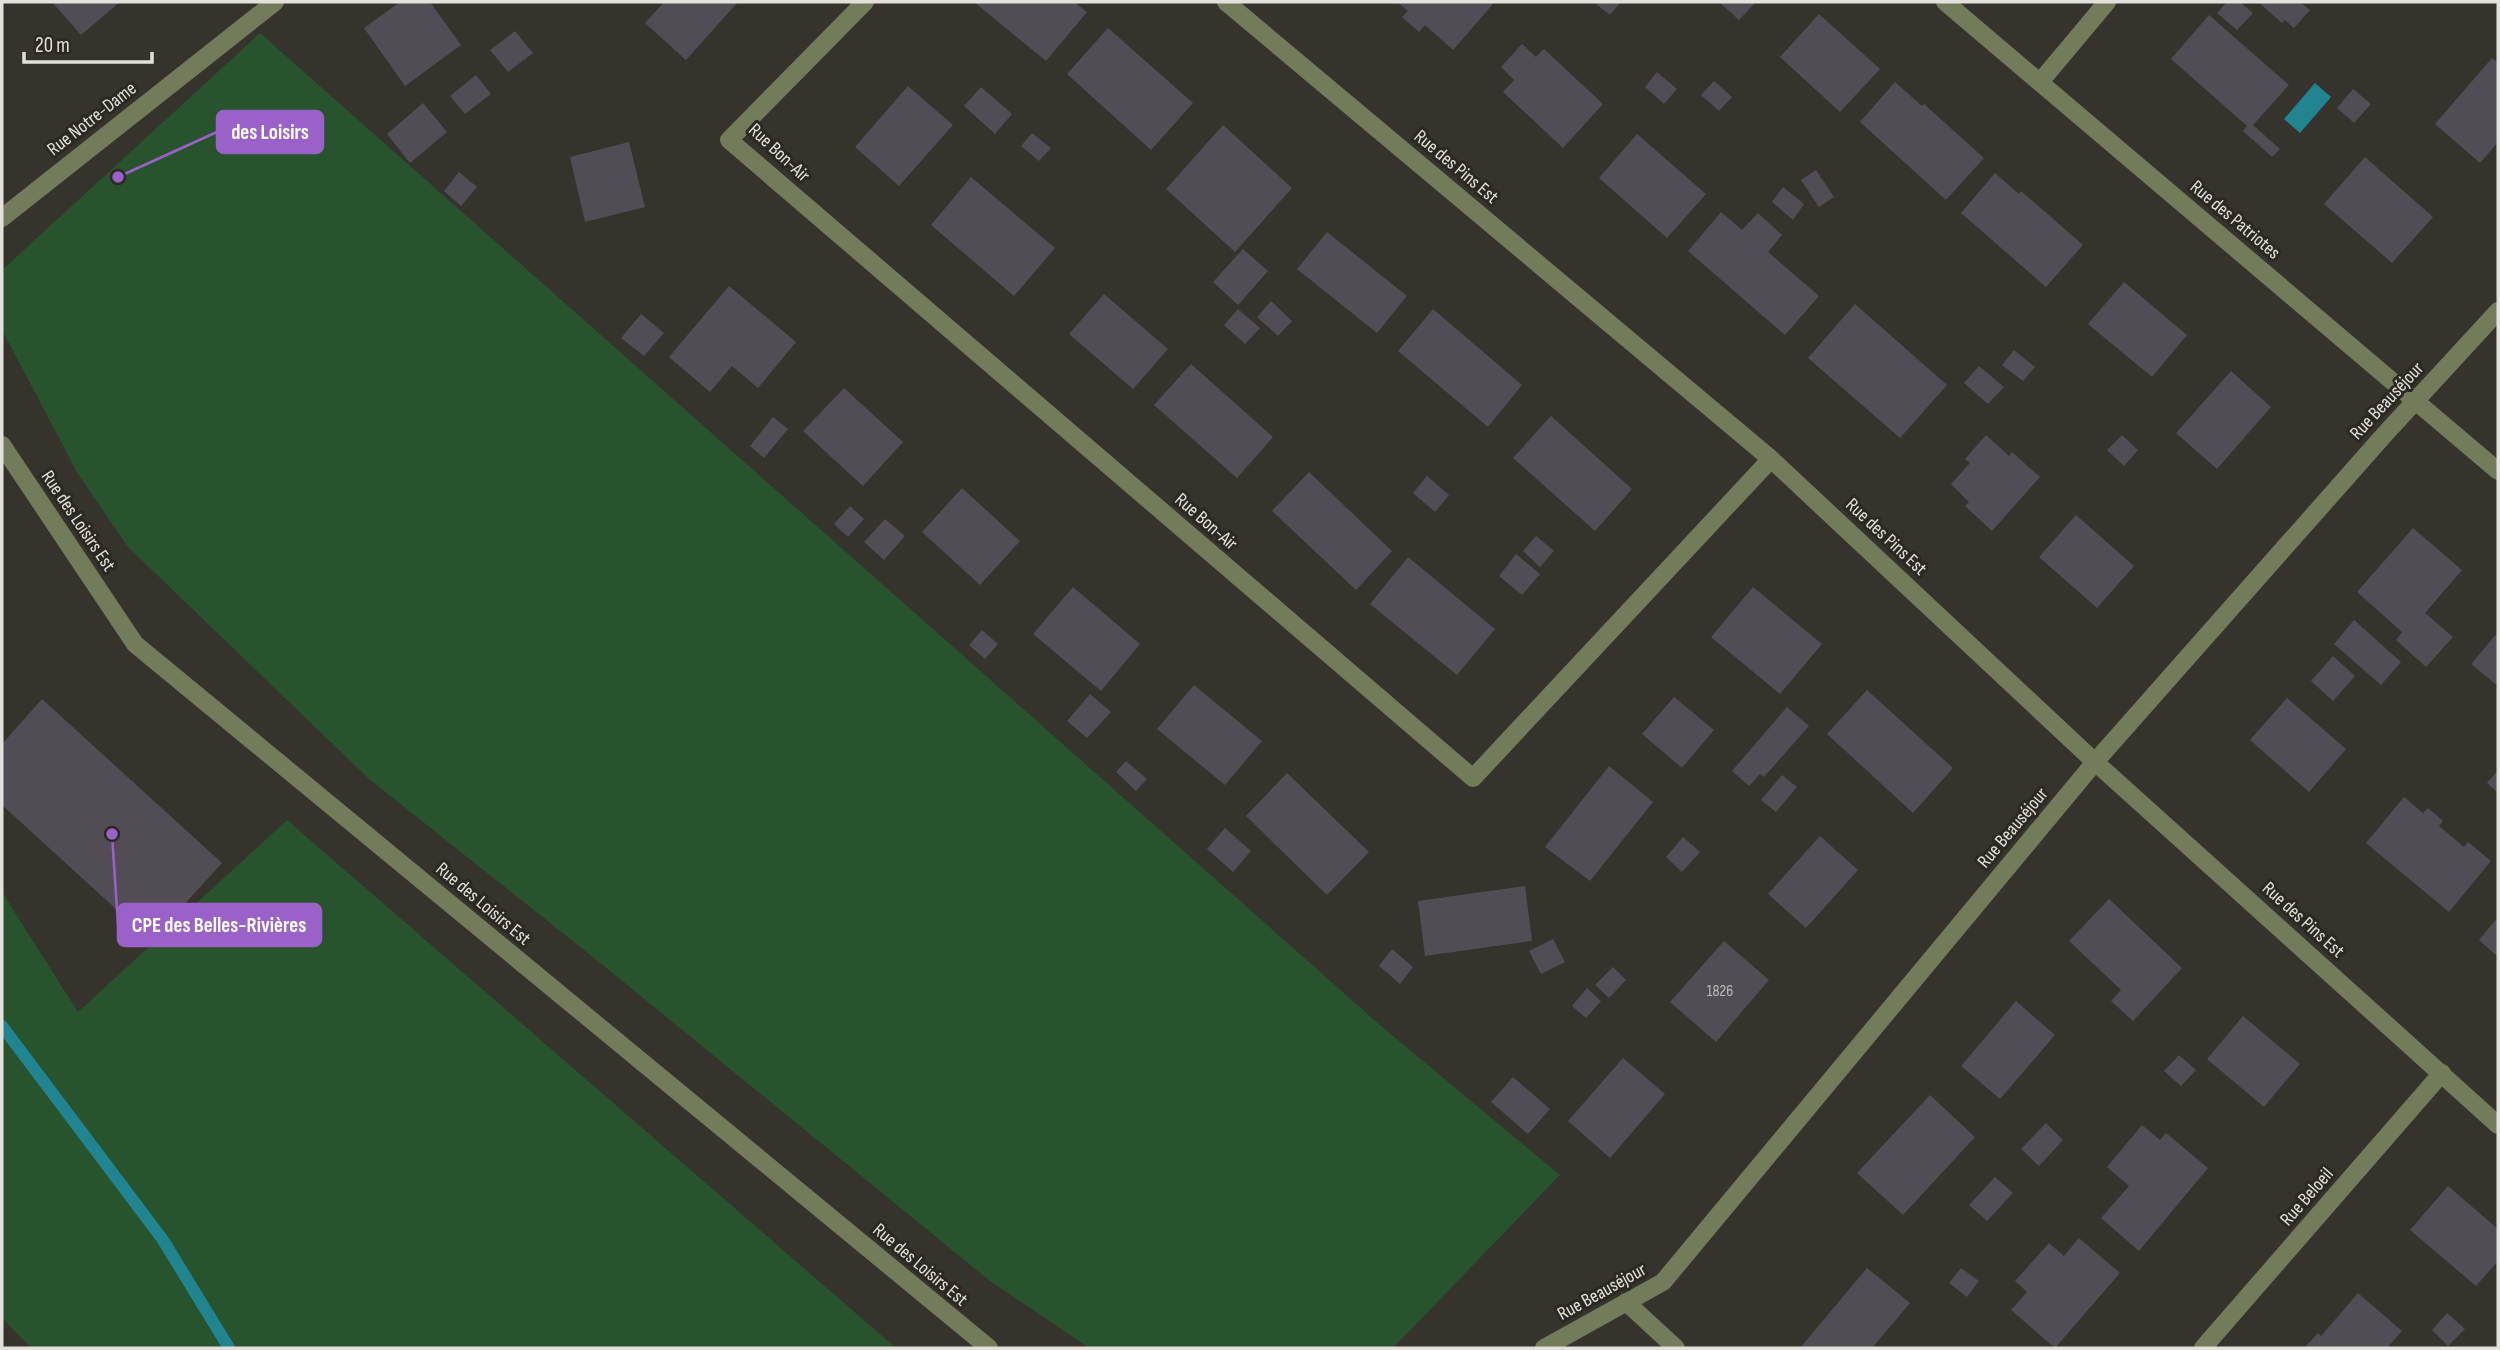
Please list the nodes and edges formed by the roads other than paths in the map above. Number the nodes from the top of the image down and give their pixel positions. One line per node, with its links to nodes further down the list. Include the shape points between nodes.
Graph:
1 (275, 2): 7 (street, Rue Notre-Dame)
2 (865, 2): 11 (street, Rue Bon-Air, via 729,140 1473,778)
3 (1226, 2): 11 (street, Rue des Pins Est)
4 (1945, 2): 6 (street, Rue des Patriotes)
5 (2107, 2): 6 (street)
6 (2040, 82): 9 (street, Rue des Patriotes)
7 (2, 218)
8 (2498, 311): 9 (street, Rue Beauséjour)
9 (2416, 401): 12 (street, Rue des Patriotes); 13 (street, Rue Beauséjour)
10 (2, 445): 17 (street, Rue des Loisirs Est, via 135,644)
11 (1771, 458): 13 (street, Rue des Pins Est)
12 (2498, 471)
13 (2095, 762): 14 (street, Rue des Pins Est); 16 (street, Rue Beauséjour, via 1663,1282)
14 (2442, 1073): 15 (street, Rue des Pins Est); 20 (street, Rue Beloeil)
15 (2498, 1125)
16 (1626, 1302): 18 (street, Rue Beauséjour); 19 (street)
17 (989, 1348)
18 (1544, 1348)
19 (1676, 1348)
20 (2203, 1348)

